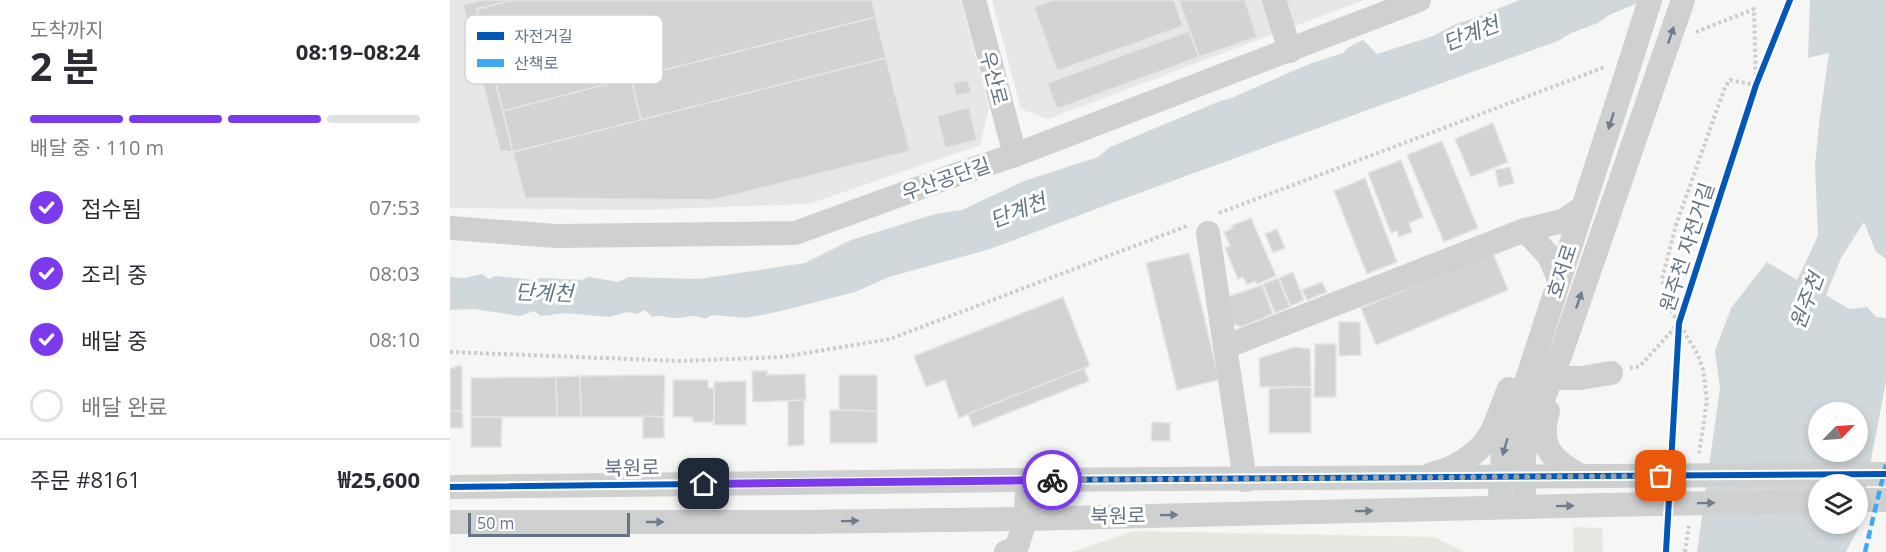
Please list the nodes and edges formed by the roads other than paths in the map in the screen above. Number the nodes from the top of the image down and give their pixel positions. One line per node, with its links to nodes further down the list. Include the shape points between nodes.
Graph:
1 (974, 0): 7 (street, 우산로)
2 (1274, 0): 6 (street)
3 (1419, 0): 6 (street, 우산공단길)
4 (1650, 0): 8 (street, 호저로, one-way to 8, bridge, via 1619,65)
5 (1683, 0): 15 (street, 호저로, one-way to 5, bridge)
6 (1290, 51): 7 (street, 우산공단길)
7 (1015, 155): 10 (street, 우산공단길, via 795,233 556,236)
8 (1583, 207): 11 (street, via 1563,221); 12 (street, 호저로)
9 (1202, 225): 14 (street)
10 (450, 228)
11 (1525, 230): 12 (street, via 1550,256); 14 (street)
12 (1559, 279): 13 (street, 호저로)
13 (1540, 339): 19 (street, 호저로, one-way to 19, via 1503,453); 20 (street, via 1517,369 1489,437 1478,449 1443,471)
14 (1225, 347): 22 (street)
15 (1558, 367): 16 (street, via 1581,378); 18 (street, via 1544,426 1547,446 1562,466); 19 (street, 호저로)
16 (1611, 373)
17 (1886, 474): 18 (street, 북원로, bridge)
18 (1581, 476): 19 (street, 북원로)
19 (1513, 477): 20 (street, 북원로); 27 (street); 28 (street)
20 (1411, 478): 22 (street, 북원로)
21 (1027, 480): 22 (street, 북원로); 23 (street, 북원로); 29 (street)
22 (1245, 480)
23 (450, 487)
24 (1868, 500): 25 (street)
25 (1886, 500)
26 (1808, 501): 27 (street, 북원로, one-way to 26, bridge)
27 (1524, 507): 28 (street, 북원로)
28 (1500, 508): 29 (street, 북원로, one-way to 28)
29 (1026, 519): 30 (street, 북원로, one-way to 29); 31 (street, via 1016,549)
30 (450, 522)
31 (1006, 552)

